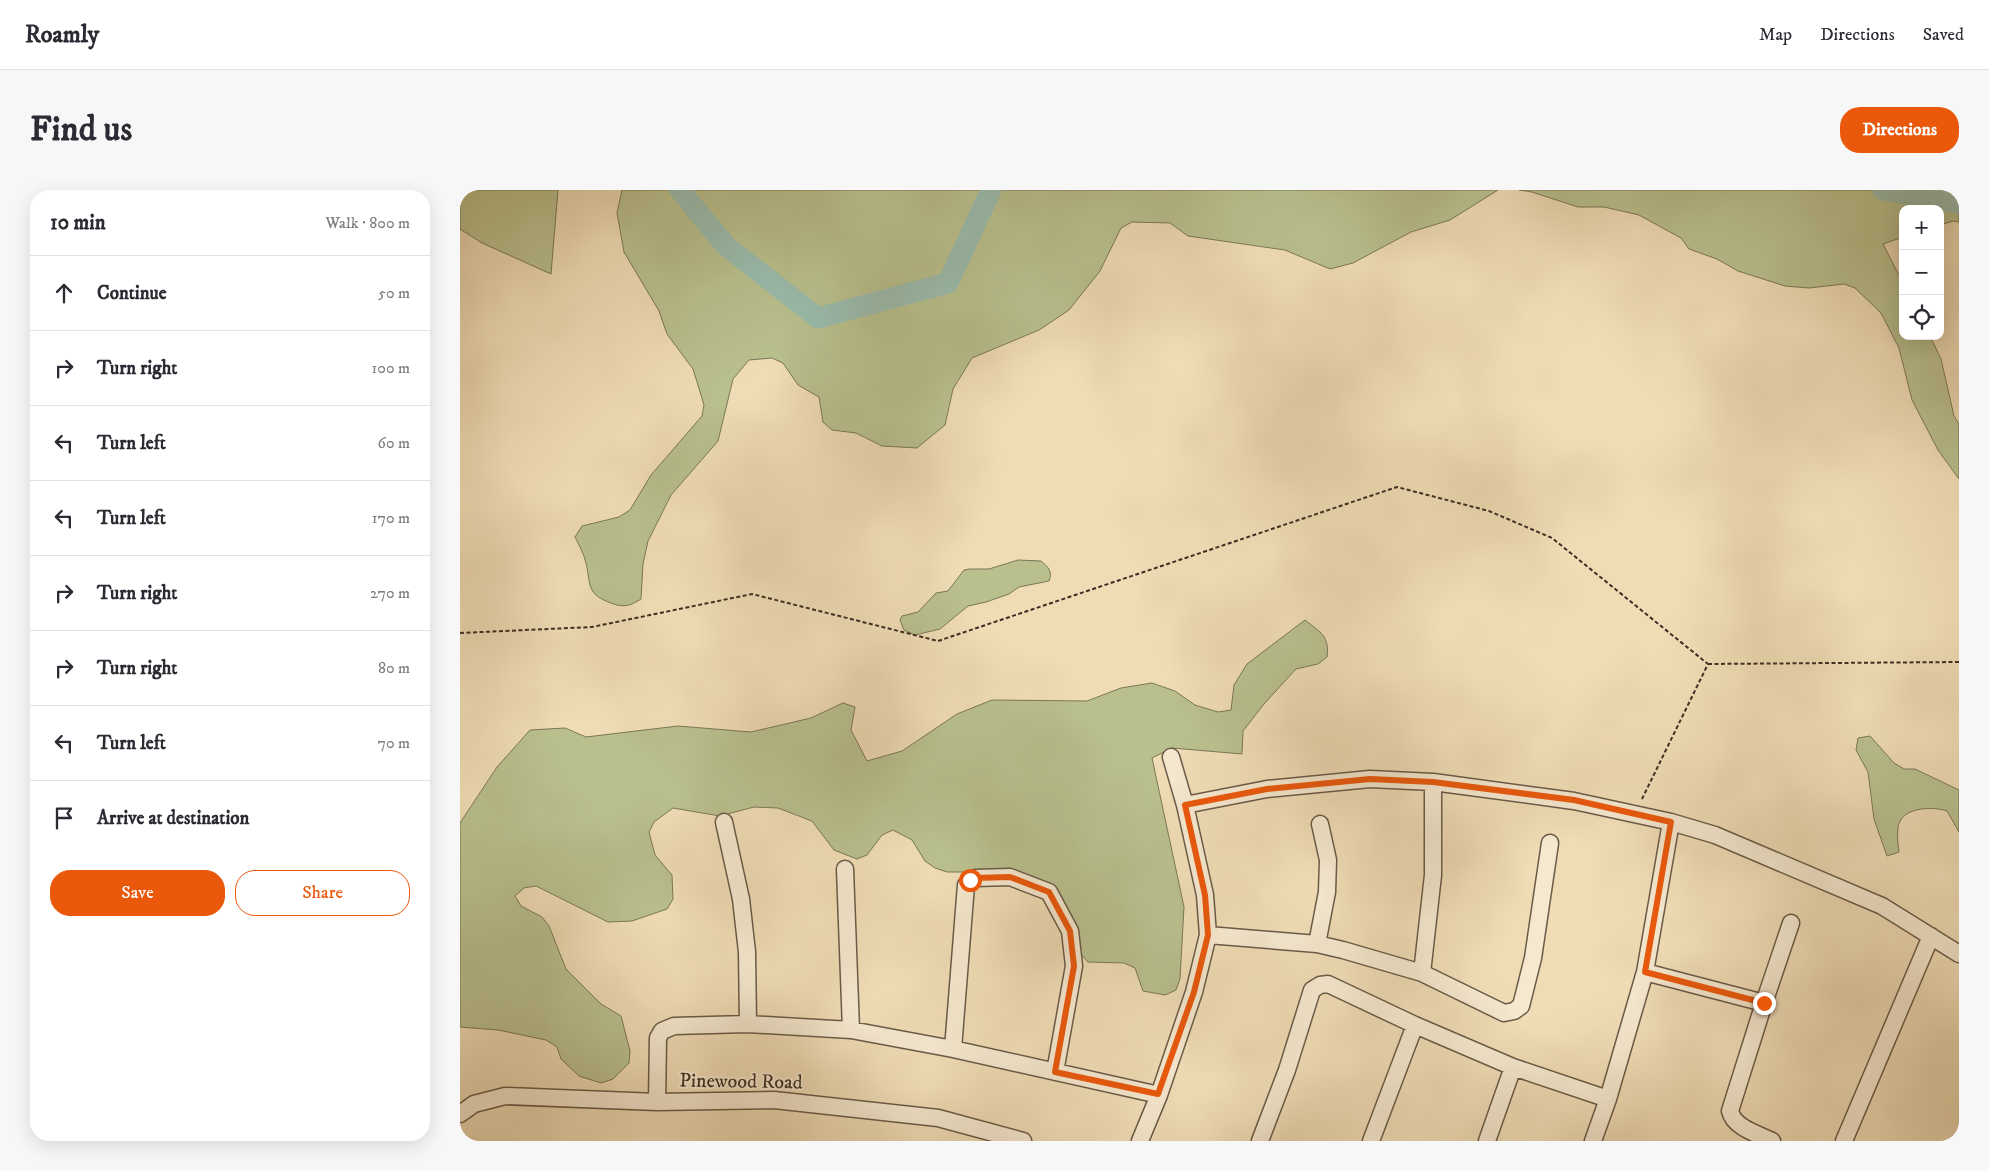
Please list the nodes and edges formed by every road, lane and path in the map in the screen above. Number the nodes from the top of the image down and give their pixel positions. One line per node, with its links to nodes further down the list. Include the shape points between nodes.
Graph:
1 (460, 633): 3 (path, via 592,626 752,594 938,641 1397,487 1489,512 1552,538)
2 (1959, 662): 3 (path)
3 (1708, 664): 7 (path)
4 (1171, 757): 6 (street)
5 (1433, 782): 6 (street, via 1370,779 1267,789); 7 (street, via 1574,800); 19 (street, via 1433,874)
6 (1185, 805): 14 (street, via 1205,895)
7 (1634, 814): 9 (street)
8 (724, 822): 21 (street, via 741,899 747,952)
9 (1671, 822): 15 (street, via 1715,835 1882,906); 18 (street)
10 (1320, 824): 16 (street, via 1328,868)
11 (1550, 843): 19 (street, via 1533,958 1521,1006 1504,1013)
12 (845, 869): 23 (street)
13 (1791, 924): 20 (street)
14 (1208, 935): 16 (street); 27 (street, via 1194,992)
15 (1931, 936): 17 (street); 38 (street)
16 (1317, 944): 19 (street)
17 (1959, 954)
18 (1645, 972): 20 (street); 28 (street)
19 (1422, 973)
20 (1764, 1003): 37 (street, via 1730,1112 1737,1124)
21 (748, 1024): 23 (street); 29 (street, via 674,1026 662,1031 658,1038)
22 (1414, 1025): 25 (street); 33 (street, via 1328,984 1312,990); 34 (street)
23 (851, 1030): 24 (street)
24 (953, 1050): 26 (street); 26 (street, via 966,885 975,878 1010,877 1049,892 1070,931 1074,966)
25 (1513, 1067): 28 (street); 35 (street)
26 (1055, 1072): 27 (street)
27 (1158, 1094): 32 (street)
28 (1608, 1099): 36 (street)
29 (657, 1102): 30 (street, Pinewood Road, via 505,1096 474,1104); 31 (street, Pinewood Road, via 793,1102 938,1118)
30 (460, 1114)
31 (1023, 1141)
32 (1140, 1141)
33 (1260, 1141)
34 (1371, 1141)
35 (1487, 1141)
36 (1593, 1141)
37 (1772, 1141)
38 (1844, 1141)

